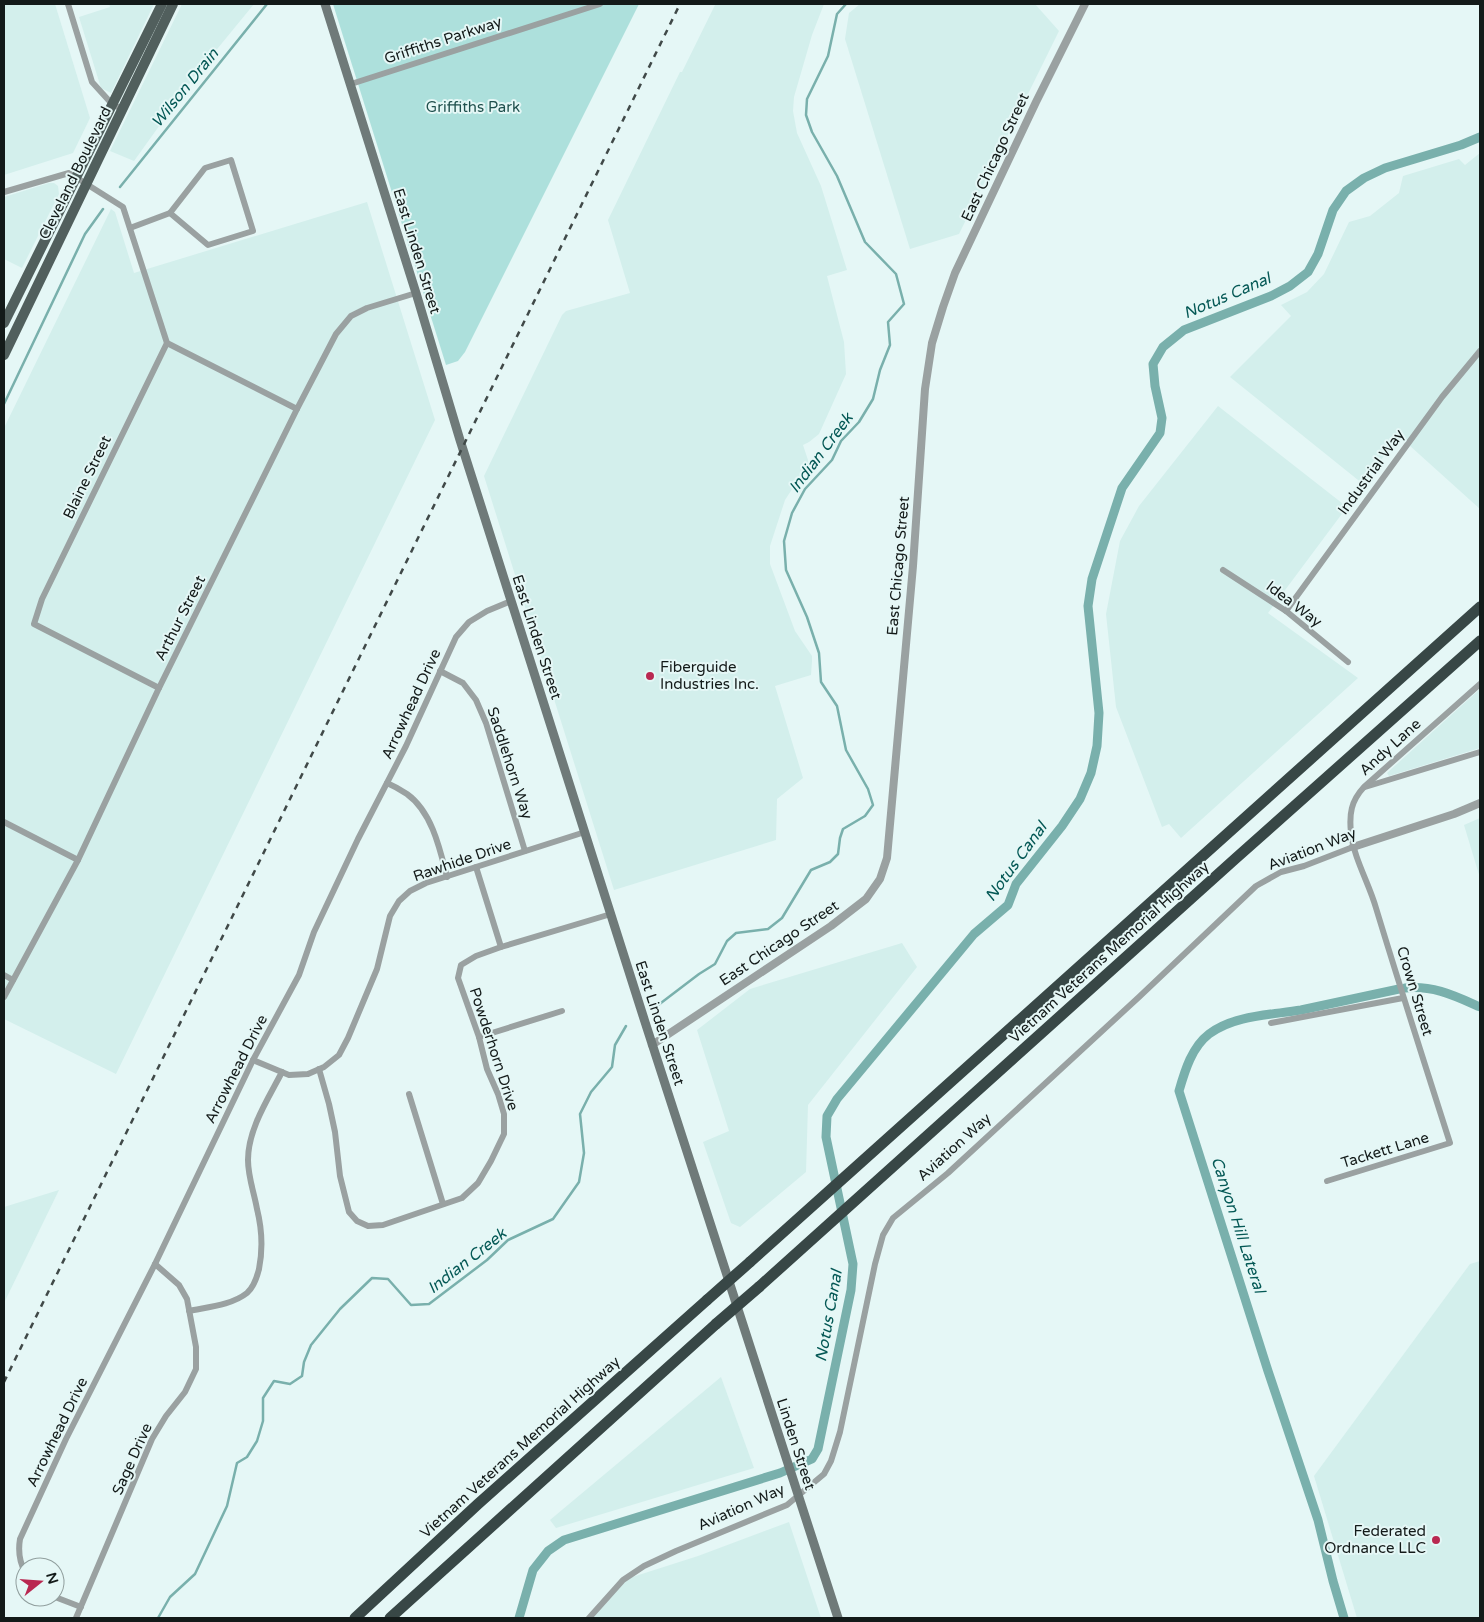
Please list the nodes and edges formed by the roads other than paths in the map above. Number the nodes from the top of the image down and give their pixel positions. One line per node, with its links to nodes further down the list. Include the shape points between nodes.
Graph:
1 (68, 4): 8 (street, via 92,82)
2 (162, 4): 8 (main road, Cleveland Boulevard)
3 (173, 4): 8 (main road, Cleveland Boulevard)
4 (325, 4): 7 (main road, East Linden Street)
5 (600, 4): 7 (street, Griffiths Parkway)
6 (1085, 4): 49 (street, East Chicago Street, via 955,273 932,342 925,389 888,850 880,878 866,899 831,926)
7 (351, 84): 14 (main road, East Linden Street)
8 (117, 107): 9 (main road, Cleveland Boulevard); 10 (main road, Cleveland Boulevard)
9 (77, 177): 10 (street); 11 (street, via 69,173); 15 (main road, Cleveland Boulevard)
10 (87, 183): 13 (street, via 123,207); 18 (main road, Cleveland Boulevard)
11 (4, 192)
12 (170, 213): 12 (street, via 205,168 231,160 253,230 208,245); 13 (street)
13 (130, 228): 16 (street)
14 (416, 293): 19 (street, Arthur Street, via 351,316 336,334); 21 (main road, East Linden Street)
15 (4, 322)
16 (167, 343): 19 (street); 28 (street, Blaine Street, via 42,599 34,624)
17 (1480, 351): 23 (street, Industrial Way, via 1442,397)
18 (4, 355)
19 (297, 410): 28 (street, Arthur Street)
20 (1223, 570): 23 (street, Idea Way)
21 (511, 601): 26 (street, Arrowhead Drive, via 470,622 456,637); 34 (main road, East Linden Street)
22 (1480, 607): 65 (highway, Vietnam Veterans Memorial Highway, bridge, via 478,1504)
23 (1286, 611): 25 (street, Idea Way)
24 (1480, 641): 66 (highway, Vietnam Veterans Memorial Highway, bridge)
25 (1348, 662)
26 (440, 670): 30 (street, Arrowhead Drive); 36 (street, Saddlehorn Way, via 462,682 476,700)
27 (1480, 684): 31 (street, Andy Lane)
28 (159, 688): 37 (street, Arthur Street)
29 (1480, 752): 31 (street)
30 (387, 782): 39 (street, via 409,795 423,811 435,835); 50 (street, Arrowhead Drive, via 314,932 299,975)
31 (1364, 787): 35 (street, Andy Lane, via 1352,805)
32 (1480, 803): 35 (street, Aviation Way)
33 (4, 822): 37 (street)
34 (585, 832): 36 (street, Rawhide Drive); 40 (main road, East Linden Street)
35 (1353, 847): 45 (street, Crown Street); 60 (street, Aviation Way, via 1281,872 1256,886 955,1166 893,1218 883,1235 875,1264 832,1461 824,1474)
36 (526, 851): 38 (street, Rawhide Drive)
37 (78, 860): 43 (street, Arthur Street)
38 (476, 867): 39 (street, Rawhide Drive); 41 (street)
39 (447, 876): 51 (street, Rawhide Drive, via 410,891 399,902 390,916 377,969 348,1038 339,1055)
40 (611, 914): 41 (street, Powderhorn Drive); 49 (main road, East Linden Street)
41 (501, 947): 48 (street, Powderhorn Drive, via 461,965 458,978)
42 (4, 975): 43 (street)
43 (13, 980): 44 (street, Arthur Street)
44 (4, 997)
45 (1404, 998): 47 (street); 54 (street, Crown Street)
46 (562, 1011): 48 (street)
47 (1271, 1023)
48 (479, 1038): 56 (street, Powderhorn Drive, via 504,1114 504,1134 478,1183 462,1198)
49 (652, 1045): 58 (main road, East Linden Street)
50 (253, 1060): 52 (street, Rawhide Drive); 57 (street, Arrowhead Drive)
51 (318, 1070): 52 (street, Rawhide Drive, via 308,1074); 56 (street, Powderhorn Drive, via 329,1104 349,1212 357,1221 368,1226 383,1225)
52 (282, 1072): 59 (street, via 252,1132 248,1158 249,1180 262,1234 257,1278 248,1292 235,1299)
53 (410, 1094): 56 (street)
54 (1450, 1143): 55 (street, Tackett Lane)
55 (1327, 1181)
56 (444, 1204)
57 (154, 1264): 59 (street, Sage Drive, via 179,1285); 61 (street, Arrowhead Drive, via 20,1539)
58 (727, 1278): 60 (main road, Linden Street)
59 (189, 1310): 63 (street, Sage Drive, via 196,1347 196,1368 185,1392 152,1439)
60 (798, 1496): 67 (street, Aviation Way, via 787,1504 644,1566 623,1580); 68 (main road, Linden Street)
61 (20, 1557)
62 (65, 1601): 63 (street)
63 (81, 1607): 64 (street, Sage Drive)
64 (76, 1618)
65 (355, 1618)
66 (390, 1618)
67 (589, 1618)
68 (838, 1618)

